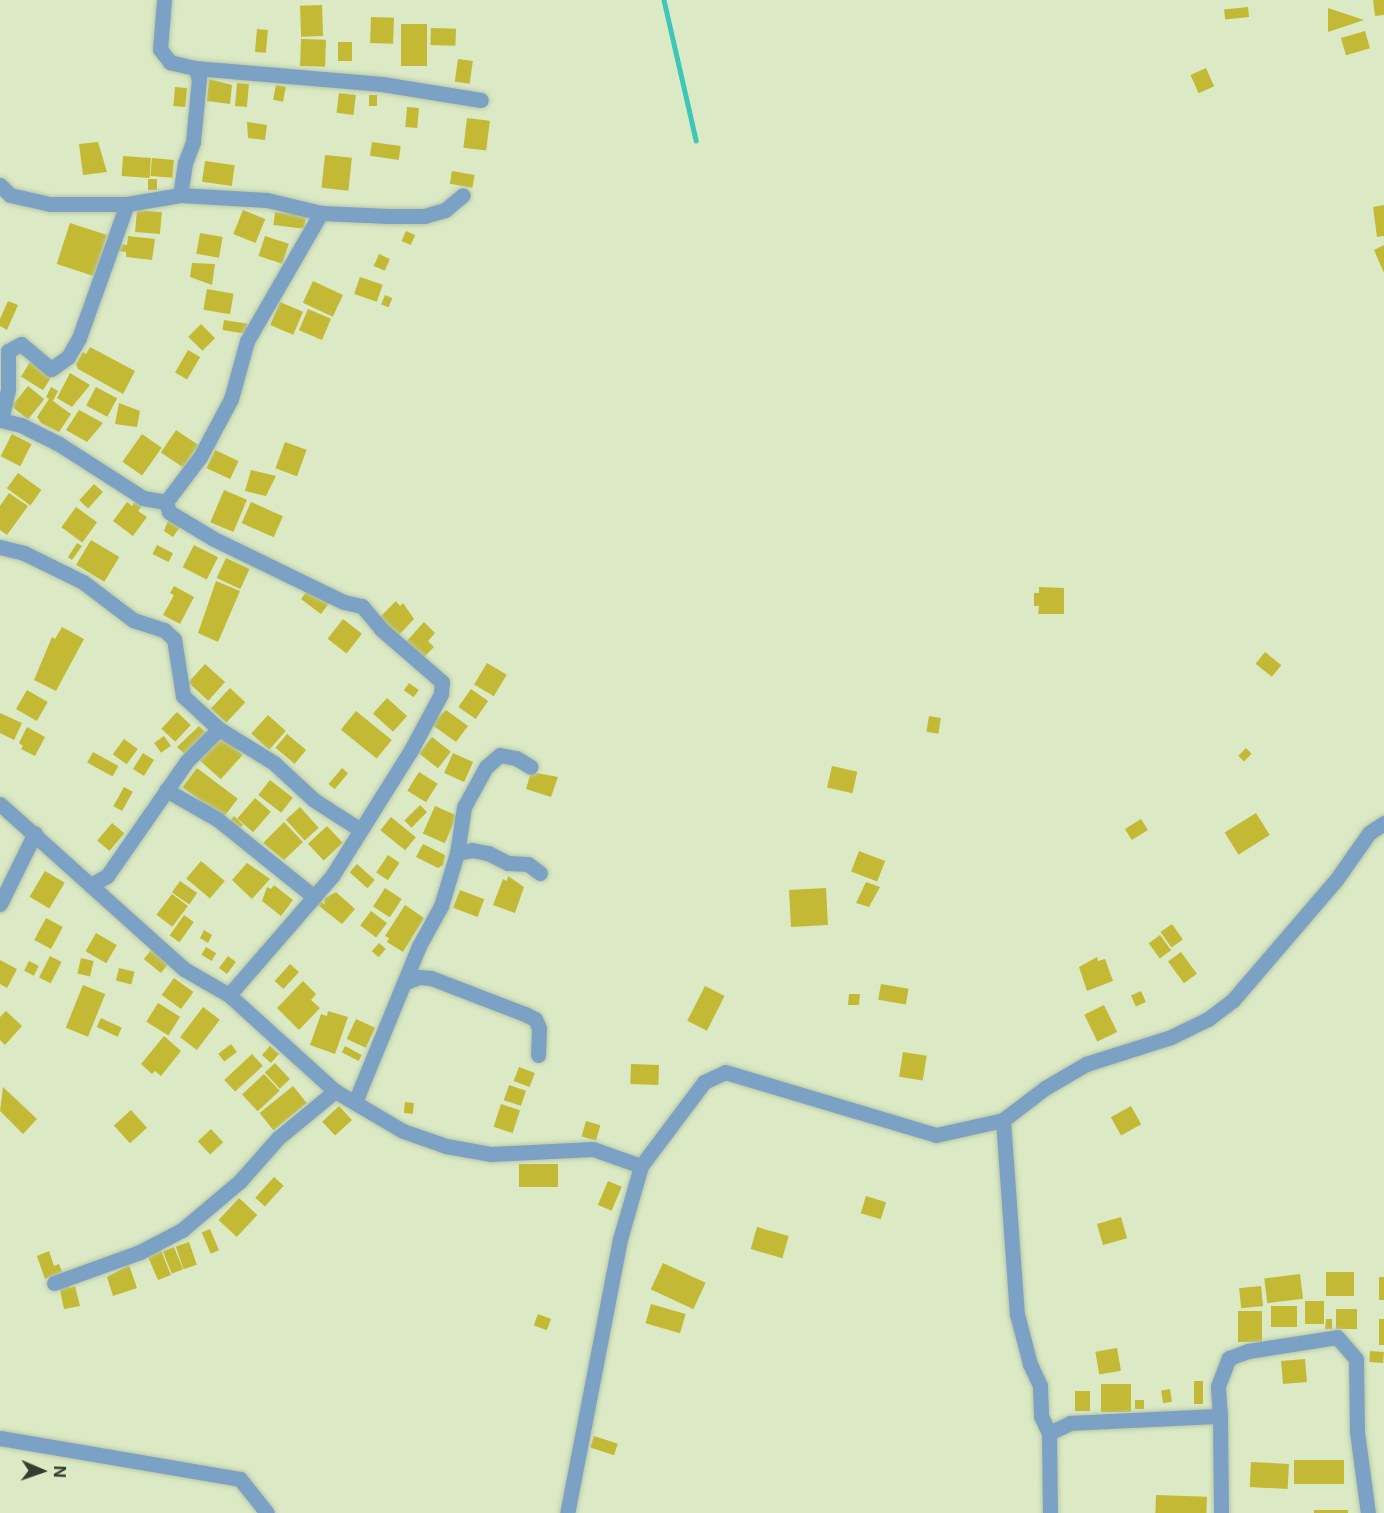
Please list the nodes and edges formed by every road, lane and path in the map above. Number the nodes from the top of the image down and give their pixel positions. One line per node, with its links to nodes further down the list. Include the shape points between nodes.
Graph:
1 (164, 0): 2 (street, via 160,50 170,62)
2 (195, 68): 3 (street, via 382,84); 5 (street, via 199,79 198,107)
3 (481, 100)
4 (0, 185): 7 (street, via 10,195 50,204)
5 (180, 195): 7 (street); 8 (street, via 267,200)
6 (463, 195): 8 (street, via 445,210 424,216)
7 (127, 204): 9 (street, via 79,338 68,357 51,369 21,344 8,351 8,389)
8 (321, 213): 10 (street, via 247,341 231,399 200,457)
9 (0, 420): 10 (street, via 59,444 143,498)
10 (166, 502): 17 (street, via 169,512 214,538 362,606 381,629 442,682 441,694 411,750)
11 (0, 547): 12 (street, via 24,553 83,582 106,603 174,639 183,696)
12 (219, 729): 14 (street); 17 (street, via 274,763 314,800)
13 (531, 767): 19 (street, via 500,755 486,767 464,807)
14 (166, 790): 21 (street, via 107,876); 22 (street, via 217,819)
15 (0, 804): 18 (street)
16 (1384, 823): 29 (street, via 1369,833 1336,880 1233,1000 1208,1019 1171,1037 1086,1064 1045,1088)
17 (359, 829): 22 (street, via 332,876)
18 (35, 832): 21 (street); 23 (street)
19 (457, 853): 20 (street, via 488,853 508,863 528,864); 24 (street, via 441,906 419,946)
20 (540, 873)
21 (90, 885): 25 (street, via 184,969)
22 (312, 895): 25 (street)
23 (0, 904)
24 (406, 982): 26 (street, via 431,978 535,1019); 28 (street)
25 (229, 995): 27 (street)
26 (538, 1055)
27 (335, 1091): 28 (street); 31 (street, via 278,1138 240,1181 182,1230 140,1252)
28 (355, 1102): 30 (street, via 403,1131 446,1146 491,1154 593,1149)
29 (1003, 1120): 30 (street, via 936,1135 725,1072 704,1082); 33 (street, via 1017,1314 1030,1364 1040,1385 1041,1416)
30 (641, 1166): 36 (street, via 620,1239)
31 (54, 1283)
32 (1220, 1416): 33 (street, via 1070,1423); 38 (street); 39 (street, via 1218,1386 1229,1358 1248,1351 1337,1337 1356,1359 1357,1432)
33 (1049, 1433): 37 (street)
34 (0, 1438): 35 (street, via 240,1479)
35 (267, 1513)
36 (567, 1513)
37 (1050, 1513)
38 (1221, 1513)
39 (1368, 1513)

